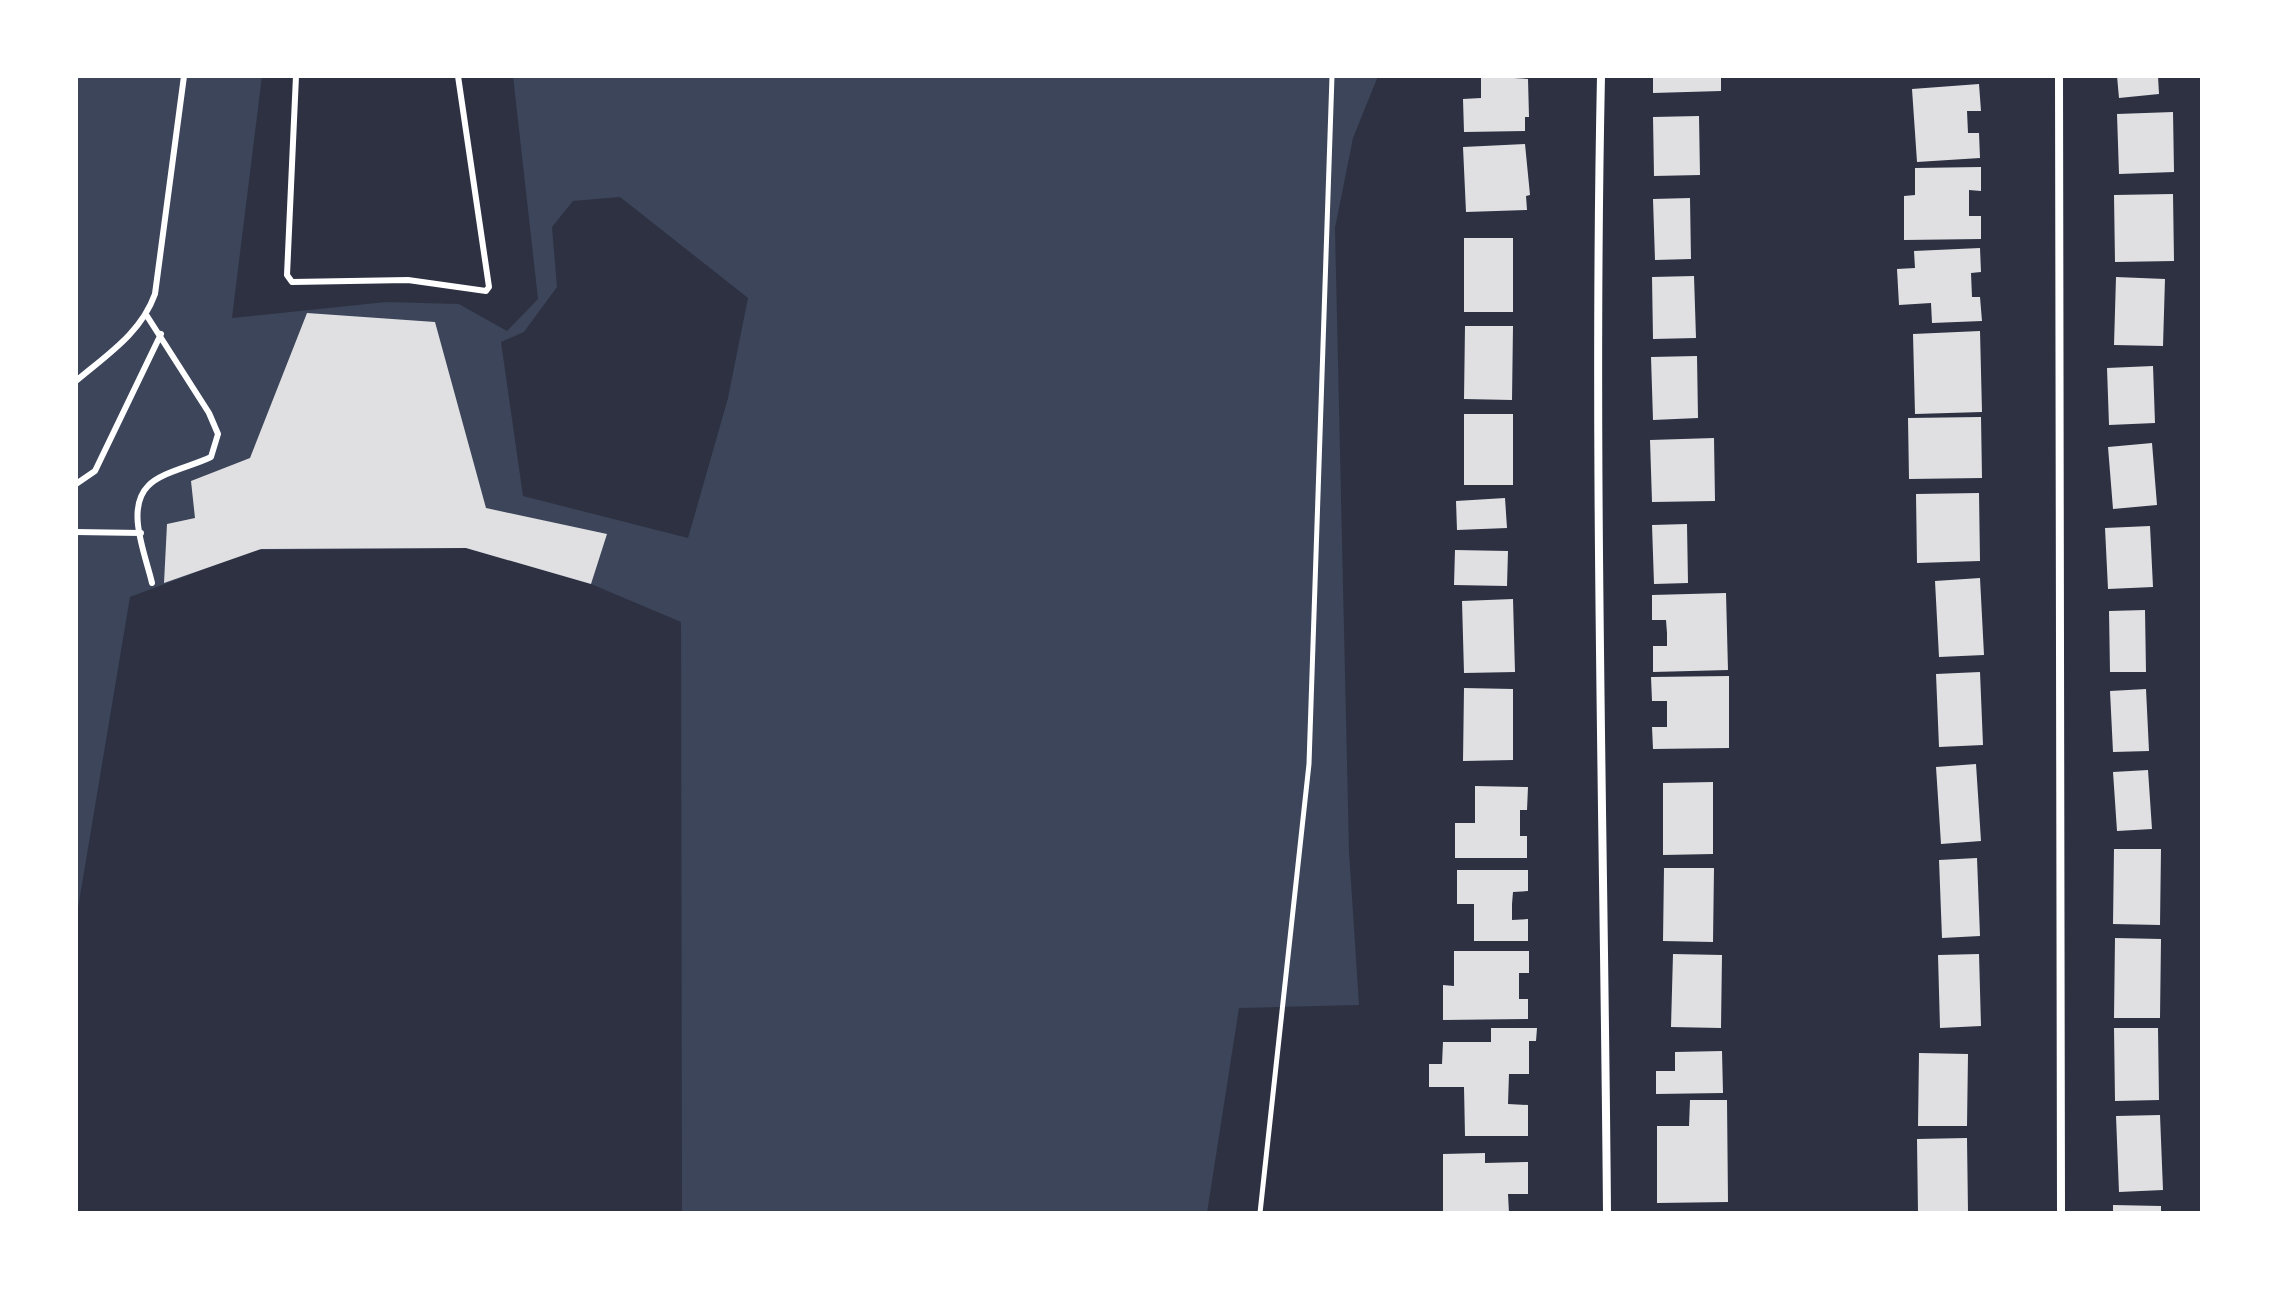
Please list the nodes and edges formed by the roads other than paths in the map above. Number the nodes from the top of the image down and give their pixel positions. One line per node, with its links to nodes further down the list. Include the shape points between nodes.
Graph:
1 (184, 76): 6 (lane, via 155,294)
2 (296, 76): 3 (lane, via 288,197 287,275 292,282 408,280 486,291)
3 (458, 76)
4 (1601, 76): 13 (street, via 1598,598)
5 (2059, 76): 14 (street)
6 (147, 316): 7 (lane); 8 (lane)
7 (161, 334): 9 (lane, via 95,471); 11 (lane, via 209,413 217,446 211,457 149,484 136,510)
8 (76, 381)
9 (76, 484)
10 (76, 532): 11 (lane)
11 (141, 533): 12 (lane)
12 (152, 583)
13 (1607, 1213)
14 (2061, 1213)

